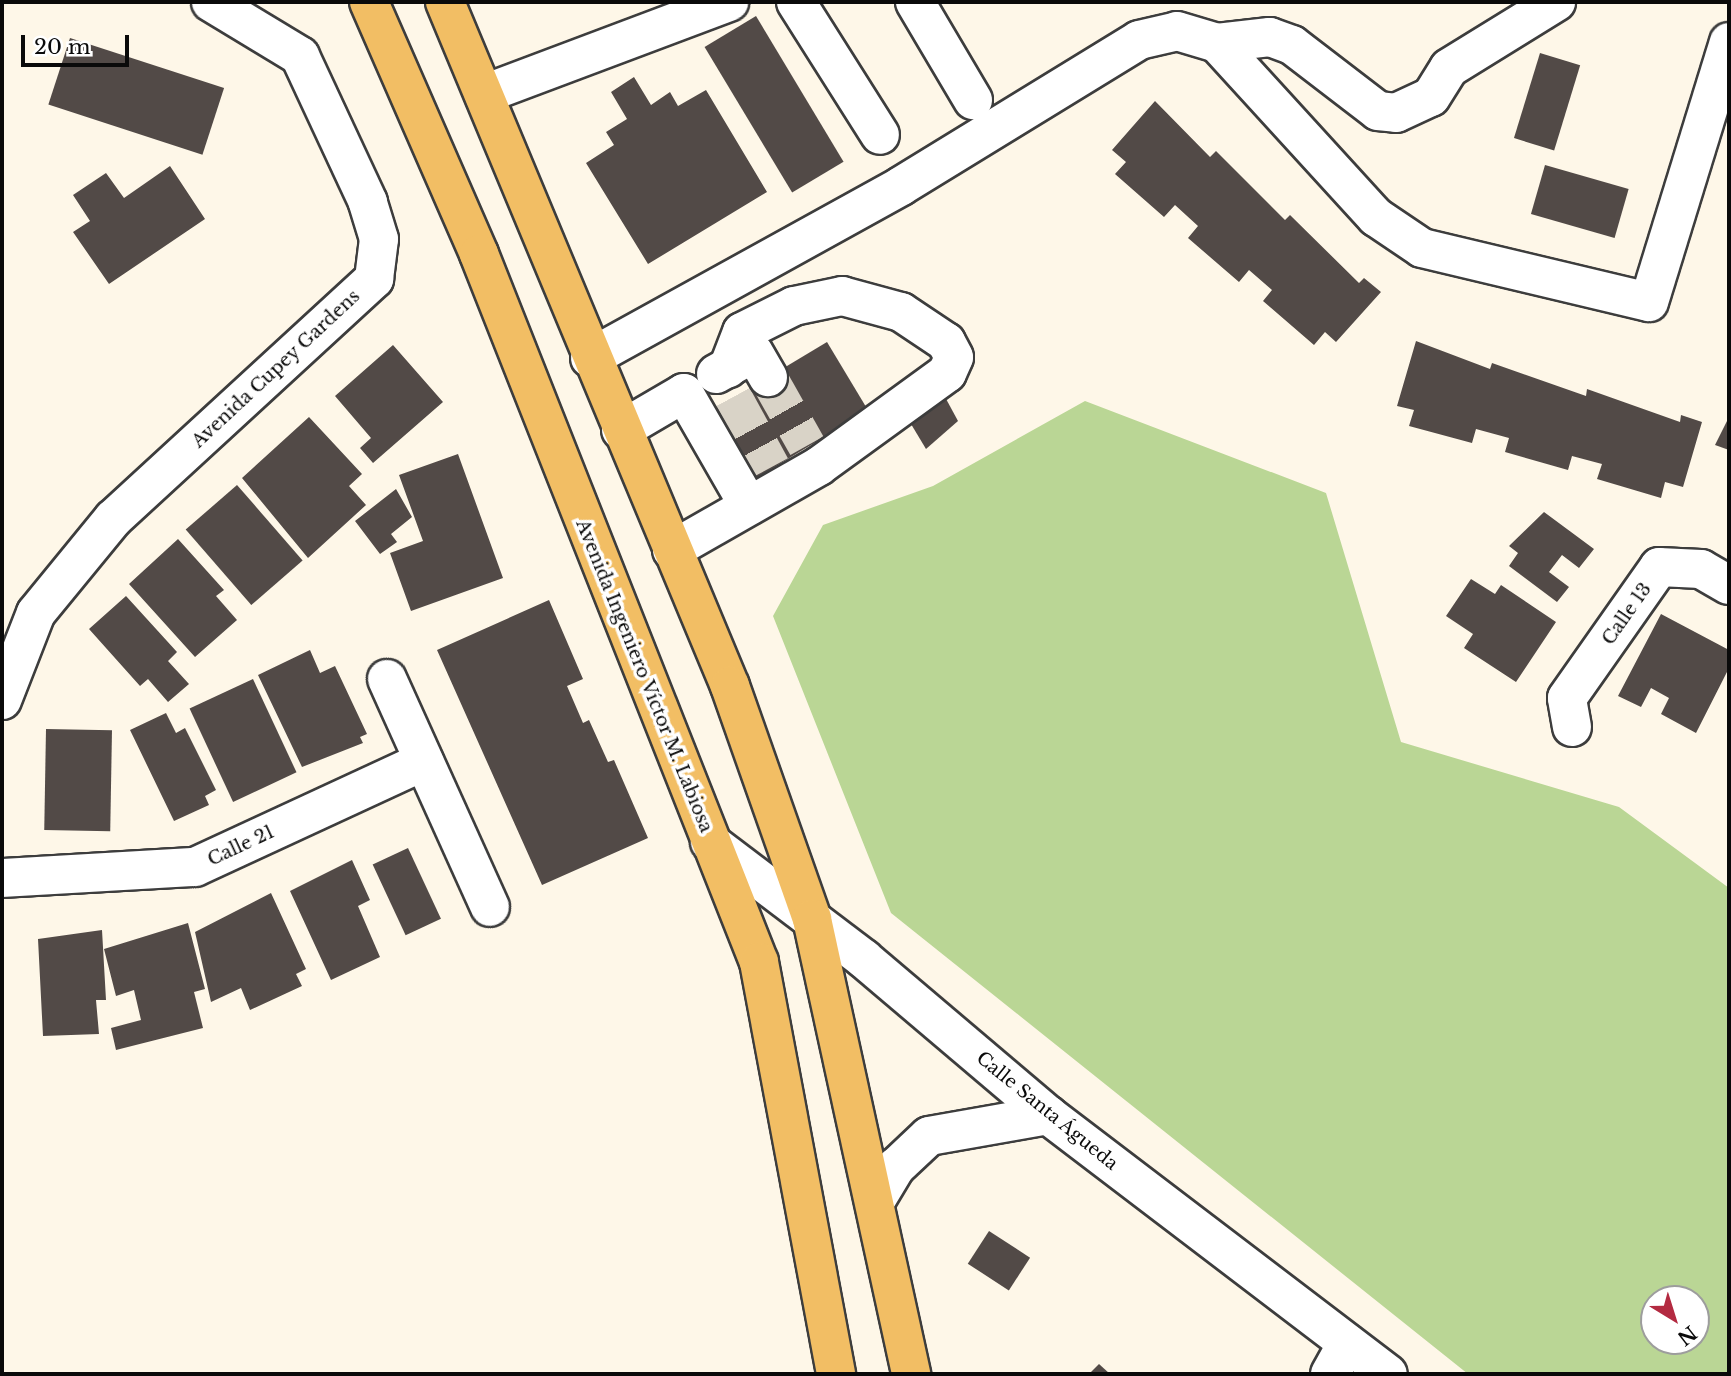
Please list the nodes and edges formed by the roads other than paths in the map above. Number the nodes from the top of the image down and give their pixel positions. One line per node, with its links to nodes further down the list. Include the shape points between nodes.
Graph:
1 (211, 2): 22 (street, Avenida Cupey Gardens, via 300,55 368,202 379,239 374,279 113,519 36,613)
2 (369, 2): 25 (main road, Avenida Ingeniero Víctor M. Labiosa, via 479,254)
3 (446, 2): 10 (main road)
4 (729, 2): 10 (street)
5 (796, 2): 12 (street)
6 (915, 2): 11 (street)
7 (1556, 2): 9 (street, via 1449,68 1431,97 1396,113 1378,111 1292,45 1270,37)
8 (1729, 42): 9 (street, via 1649,302 1422,248 1376,217)
9 (1217, 43): 13 (street, via 1177,31 1139,40 901,186)
10 (484, 94): 13 (main road)
11 (973, 100)
12 (880, 135)
13 (590, 358): 17 (main road)
14 (768, 377): 15 (street, via 754,353)
15 (726, 379): 16 (street); 18 (street, via 742,332 794,306 842,296 901,312 946,342 954,357 947,373 903,408 777,477)
16 (684, 393): 17 (street); 18 (street)
17 (621, 430): 19 (main road)
18 (749, 506): 19 (street)
19 (671, 550): 28 (main road, via 730,686)
20 (1729, 585): 23 (street, Calle 13, via 1702,569 1659,567 1567,698)
21 (387, 680): 24 (street)
22 (2, 700)
23 (1572, 727)
24 (424, 761): 26 (street, Calle 21, via 195,867); 27 (street)
25 (710, 842): 28 (street, Calle Santa Águeda); 32 (main road, Avenida Ingeniero Víctor M. Labiosa, via 759,962)
26 (2, 878)
27 (490, 907)
28 (813, 919): 29 (street, Calle Santa Águeda); 30 (main road)
29 (1048, 1115): 30 (street, via 929,1136 896,1167); 31 (street, Calle Santa Águeda)
30 (876, 1200): 33 (main road)
31 (1338, 1359): 34 (street, Calle Santa Águeda)
32 (835, 1374)
33 (911, 1374)
34 (1388, 1374)

